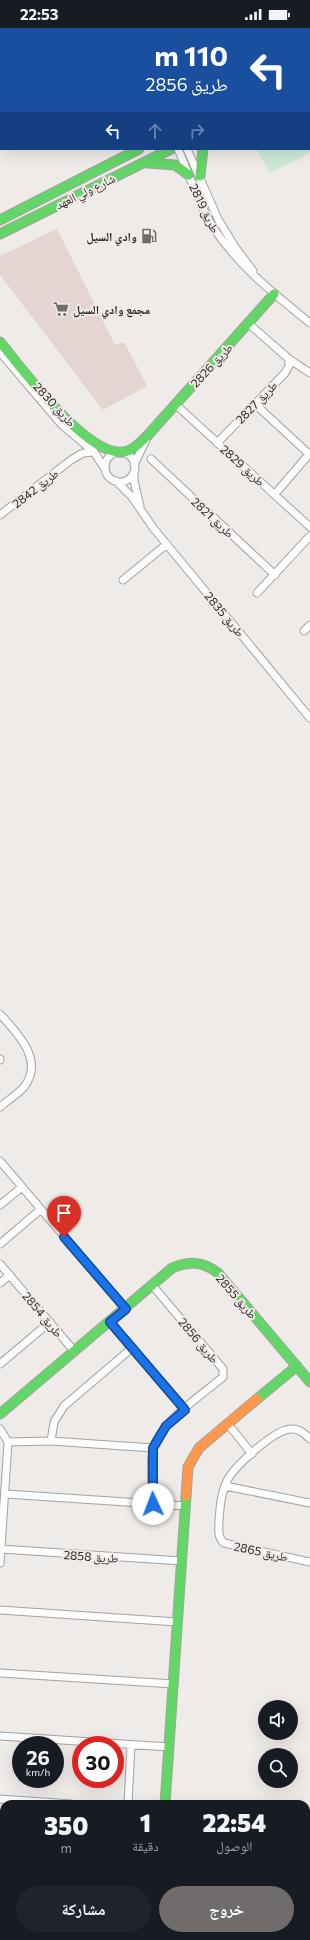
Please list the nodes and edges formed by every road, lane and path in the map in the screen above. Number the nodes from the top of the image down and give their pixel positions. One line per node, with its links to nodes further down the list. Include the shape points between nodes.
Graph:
1 (137, 150): 10 (street, شارع ولي العهد)
2 (169, 150): 6 (street, شارع ولي العهد)
3 (178, 150): 7 (street, طريق 2819)
4 (187, 150): 8 (street, طريق 2819)
5 (203, 150): 8 (street)
6 (145, 163): 7 (street, via 174,165); 12 (street, شارع ولي العهد)
7 (189, 175): 11 (street, طريق 2819)
8 (200, 176): 9 (street, طريق 2819)
9 (218, 219): 11 (street); 13 (street, طريق 2819)
10 (0, 220)
11 (210, 223): 14 (street, طريق 2819)
12 (0, 234)
13 (230, 238): 14 (street); 15 (street, طريق 2819)
14 (224, 244): 15 (street, طريق 2819)
15 (257, 278): 16 (street, طريق 2819)
16 (274, 294): 17 (street, طريق 2819); 18 (street, طريق 2826)
17 (310, 323)
18 (249, 324): 21 (street); 23 (street, طريق 2826)
19 (0, 342): 26 (street, طريق 2830)
20 (0, 352): 26 (street, طريق 2830, via 62,424)
21 (289, 359): 22 (street); 24 (street, طريق 2827, via 285,373)
22 (310, 373)
23 (175, 404): 25 (street, طريق 2826); 27 (street, طريق 2829)
24 (255, 404): 27 (street, طريق 2827); 30 (street)
25 (148, 435): 29 (street, طريق 2826, via 128,451); 33 (street, طريق 2826)
26 (84, 440): 28 (street, طريق 2830); 29 (street, طريق 2830); 32 (street, طريق 2842)
27 (217, 443): 36 (street, طريق 2829)
28 (94, 452): 32 (street, طريق 2842, via 83,453); 34 (street, طريق 2830)
29 (120, 452): 33 (street, via 131,457); 34 (street, via 109,458)
30 (309, 453): 36 (street)
31 (151, 459): 42 (street, طريق 2821)
32 (71, 460): 38 (street, طريق 2842)
33 (134, 467): 35 (street, via 128,479); 37 (street, طريق 2835, via 134,481)
34 (105, 469): 35 (street, via 109,477)
35 (116, 481): 37 (street, طريق 2835)
36 (275, 494): 39 (street, طريق 2829)
37 (141, 510): 41 (street, طريق 2835)
38 (0, 515)
39 (310, 527)
40 (310, 536): 42 (street)
41 (167, 544): 43 (street); 47 (street, طريق 2835)
42 (275, 575): 44 (street)
43 (123, 580)
44 (257, 593)
45 (310, 625): 46 (street)
46 (304, 631)
47 (310, 718)
48 (0, 1014): 49 (street, via 25,1044 31,1058 29,1078 24,1087)
49 (0, 1107)
50 (0, 1161): 51 (street)
51 (22, 1187): 52 (street); 53 (street)
52 (0, 1205)
53 (41, 1209): 54 (street); 59 (street)
54 (0, 1244)
55 (0, 1264): 56 (street, طريق 2854)
56 (10, 1275): 57 (street); 60 (street, طريق 2854)
57 (0, 1284)
58 (152, 1285): 59 (street, طريق 2855); 65 (street, طريق 2855, via 182,1263 209,1266 218,1273); 67 (street, طريق 2856, via 223,1369 223,1377)
59 (126, 1309): 61 (street, طريق 2855)
60 (50, 1322): 63 (street, طريق 2854); 64 (street)
61 (110, 1322): 62 (street); 63 (street, طريق 2855)
62 (132, 1348): 67 (street); 72 (street, via 64,1406 54,1422)
63 (75, 1352): 68 (street, طريق 2855)
64 (0, 1364)
65 (298, 1366): 66 (street, طريق 2855); 69 (street)
66 (310, 1382)
67 (185, 1410): 74 (street, طريق 2856, via 166,1426)
68 (0, 1414)
69 (228, 1424): 75 (street); 80 (street, via 199,1448 188,1467)
70 (0, 1430): 73 (street)
71 (310, 1440): 75 (street, طريق 2865, via 304,1433 291,1429 282,1431)
72 (51, 1441): 73 (street); 74 (street)
73 (8, 1442): 77 (street)
74 (153, 1448): 79 (street)
75 (252, 1454): 76 (street, طريق 2865, via 236,1468)
76 (225, 1486): 78 (street); 83 (street, طريق 2865, via 220,1508 219,1535 224,1543)
77 (6, 1494): 79 (street); 81 (street)
78 (310, 1502)
79 (153, 1504): 80 (street)
80 (186, 1506): 82 (street)
81 (1, 1549): 82 (street, طريق 2858); 84 (street)
82 (182, 1561): 86 (street)
83 (310, 1562)
84 (0, 1563)
85 (0, 1610): 86 (street)
86 (177, 1622): 88 (street)
87 (0, 1673): 88 (street)
88 (174, 1684): 91 (street)
89 (0, 1736): 90 (street)
90 (131, 1745): 91 (street); 94 (street)
91 (169, 1747): 95 (street)
92 (0, 1799): 93 (street)
93 (14, 1800)
94 (128, 1800)
95 (165, 1800)

